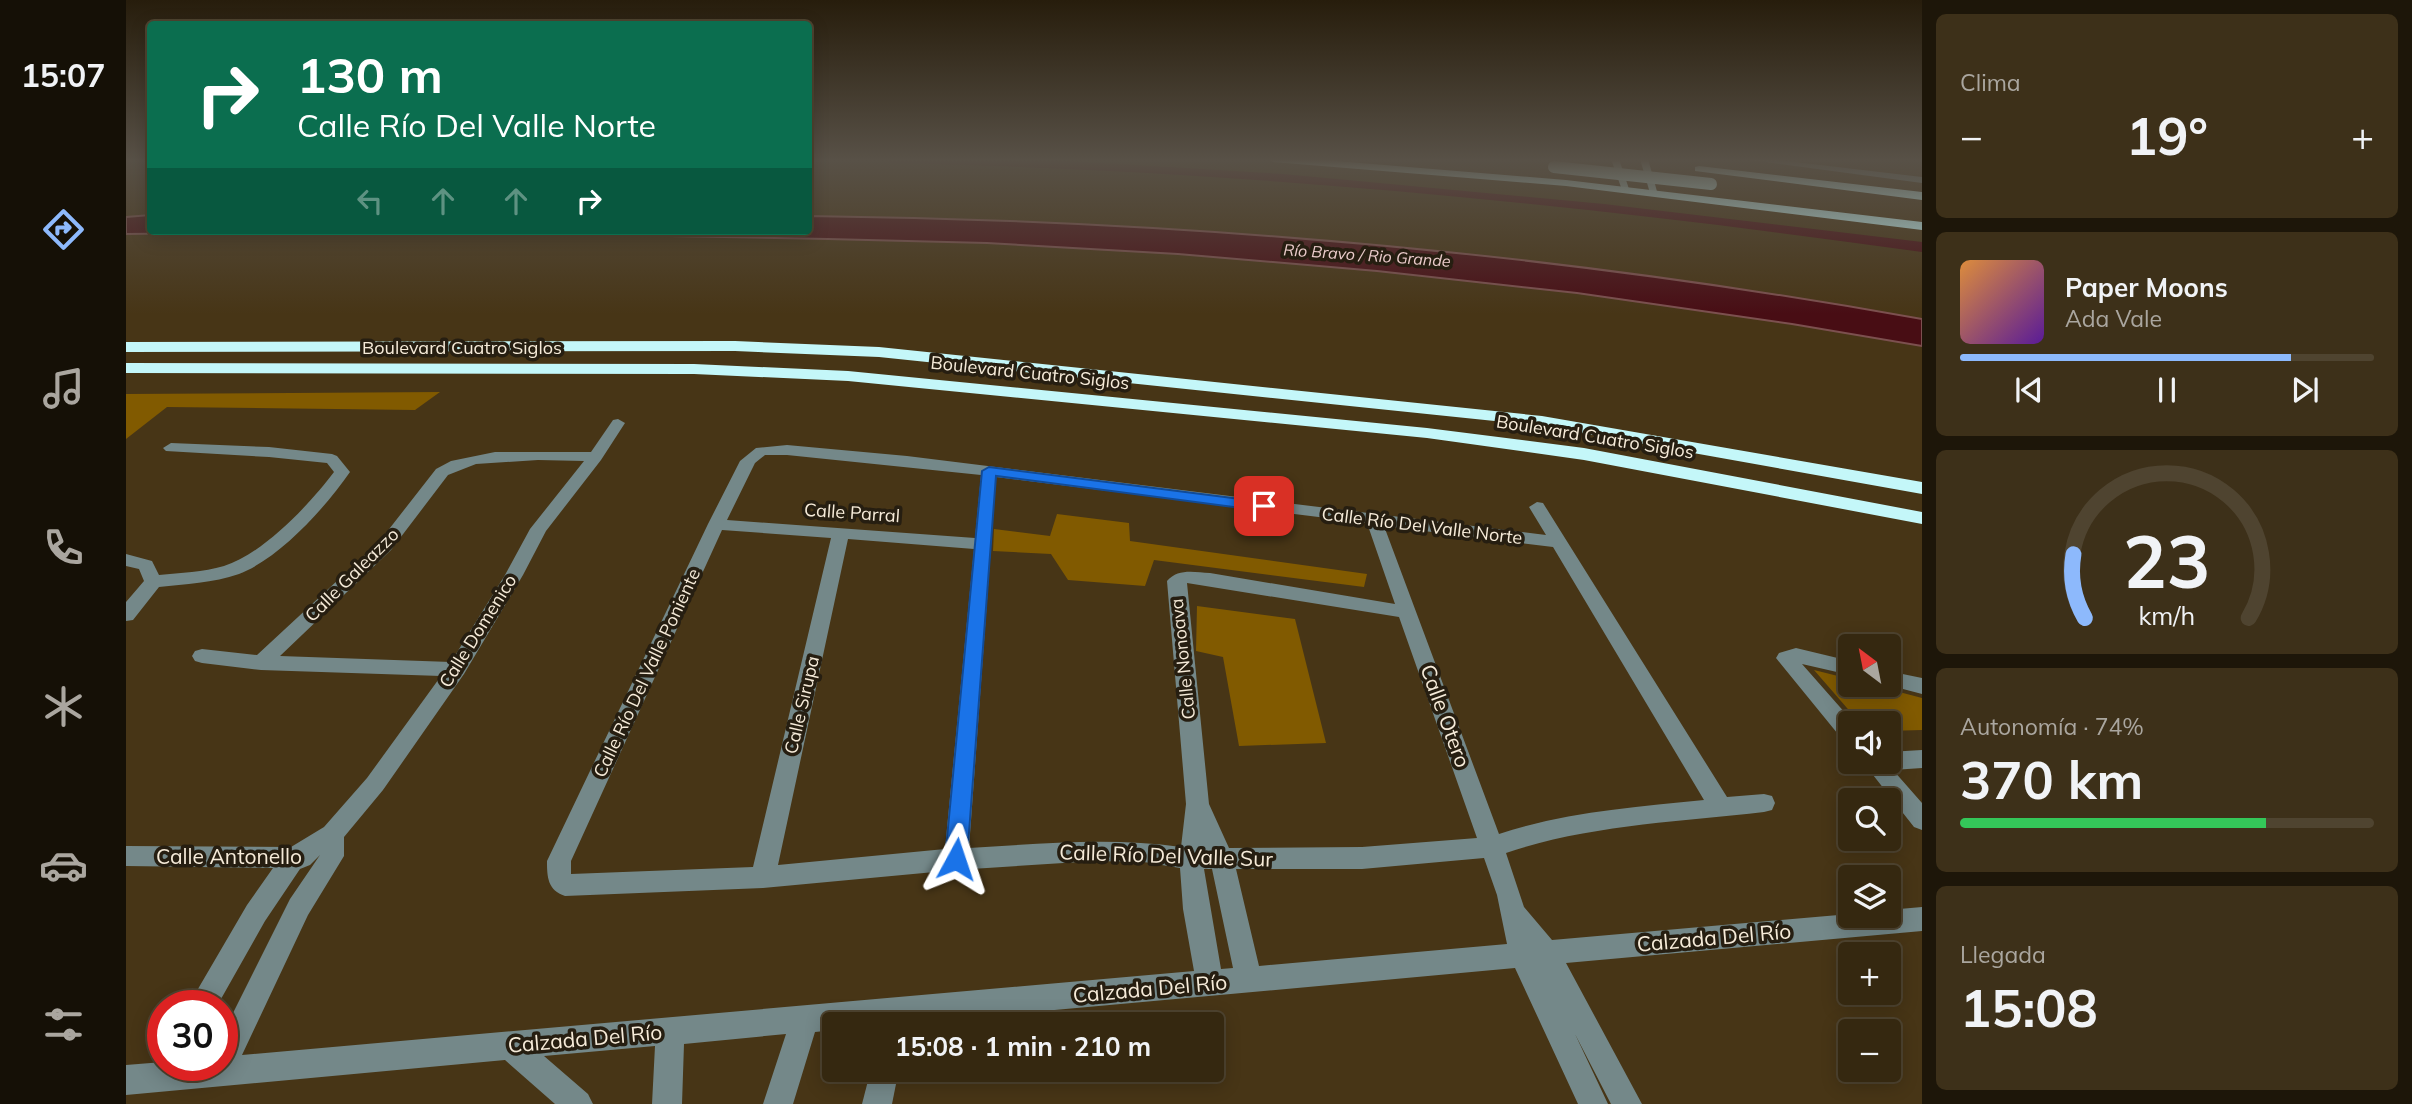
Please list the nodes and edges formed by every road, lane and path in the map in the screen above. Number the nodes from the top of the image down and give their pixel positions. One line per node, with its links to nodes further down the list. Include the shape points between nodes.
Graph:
1 (1797, 211): 2 (highway)
2 (1922, 226)
3 (126, 347): 10 (highway, Boulevard Cuatro Siglos, via 735,346 879,352 1542,421)
4 (126, 368): 12 (highway, Boulevard Cuatro Siglos, via 694,369 848,376 1427,433 1584,454)
5 (618, 424): 7 (street, Calle Domenico)
6 (171, 448): 19 (street, via 320,458 332,460 342,472 332,488 257,558 233,570)
7 (596, 457): 23 (street, Calle Galeazzo, via 480,458 442,472 385,546); 25 (street, Calle Domenico, via 538,529)
8 (748, 461): 9 (street, Calle Río Del Valle Norte, via 761,451 787,450); 14 (street, Calle Río Del Valle Poniente)
9 (989, 471): 13 (street, Calle Río Del Valle Norte); 17 (street)
10 (1922, 488)
11 (1537, 506): 16 (street, Calle Río Del Valle Norte)
12 (1922, 518)
13 (1374, 520): 16 (street, Calle Río Del Valle Norte); 20 (street, Calle Otero)
14 (716, 524): 15 (street, Calle Parral); 44 (street, Calle Río Del Valle Poniente, via 559,861 557,873)
15 (841, 533): 17 (street, Calle Parral); 43 (street, Calle Sirupa)
16 (1558, 542): 34 (street, Calle Río Del Valle Norte)
17 (985, 544): 40 (street)
18 (126, 560): 19 (street, via 146,565)
19 (153, 582): 21 (street)
20 (1407, 612): 33 (street, Calle Nonoava, via 1210,579 1184,577 1176,581); 37 (street, Calle Otero)
21 (126, 615)
22 (202, 656): 23 (street)
23 (261, 663): 25 (street)
24 (1838, 665): 28 (street, via 1787,657)
25 (457, 669): 36 (street, Calle Domenico)
26 (1901, 681): 27 (street)
27 (1922, 686)
28 (1838, 719)
29 (1922, 759): 30 (street)
30 (1901, 760)
31 (1883, 774): 35 (street)
32 (1764, 803): 34 (street, Calle Río Del Valle Sur)
33 (1198, 804): 41 (street, Calle Nonoava); 42 (street, Calle Nonoava)
34 (1720, 806): 37 (street, Calle Río Del Valle Sur, via 1584,822)
35 (1922, 820)
36 (332, 845): 39 (street, Calle Domenico); 54 (street, Calle Domenico)
37 (1492, 847): 42 (street, Calle Río Del Valle Sur, via 1362,858); 46 (street, Calle Otero)
38 (126, 856): 39 (street, Calle Antonello)
39 (294, 858): 49 (street, Calle Domenico)
40 (956, 859): 41 (street, Calle Río Del Valle Sur, via 1095,851); 43 (street, Calle Río Del Valle Sur)
41 (1191, 859): 42 (street, Calle Río Del Valle Sur); 48 (street, Calle Nonoava, via 1195,909)
42 (1222, 860): 47 (street, Calle Nonoava)
43 (763, 877): 44 (street, Calle Río Del Valle Sur)
44 (565, 885)
45 (1922, 919): 46 (street, Calzada Del Río)
46 (1534, 955): 47 (street, Calzada Del Río); 64 (street, Calle Otero); 65 (street, Calle Otero)
47 (1249, 981): 48 (street, Calzada Del Río)
48 (1210, 984): 50 (street, Calzada Del Río)
49 (211, 990)
50 (951, 1012)
51 (805, 1020): 52 (street, Calzada Del Río); 53 (street, Calzada Del Río); 62 (street)
52 (822, 1020)
53 (670, 1031): 55 (street, Calzada Del Río); 61 (street)
54 (238, 1033)
55 (510, 1045): 56 (street, Calzada Del Río); 60 (street)
56 (238, 1070)
57 (147, 1076): 58 (street, Calzada Del Río)
58 (126, 1080)
59 (881, 1082): 63 (street)
60 (578, 1104)
61 (667, 1104)
62 (778, 1104)
63 (877, 1104)
64 (1593, 1104)
65 (1627, 1104)

